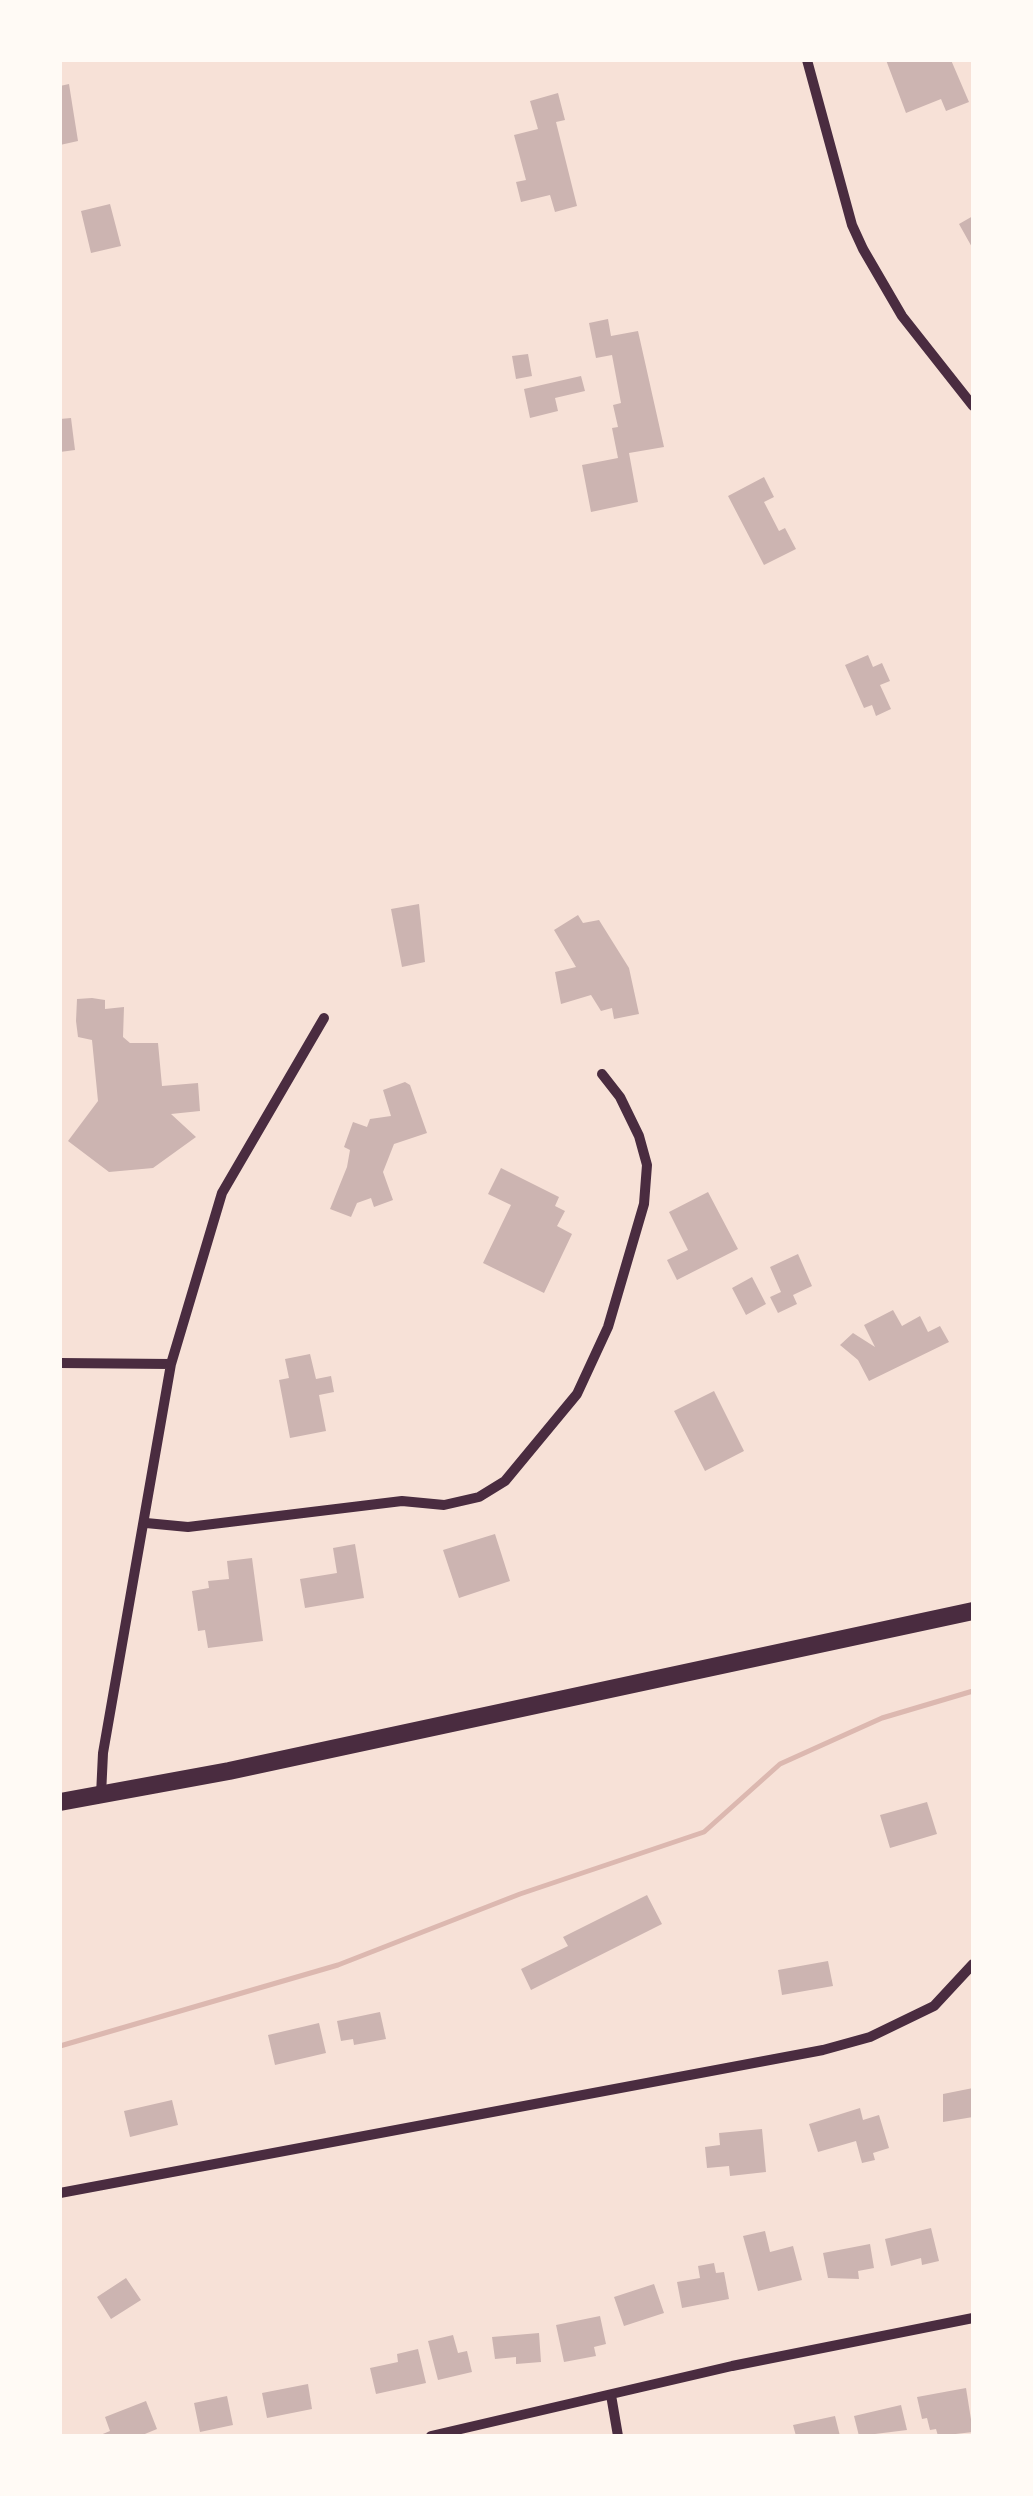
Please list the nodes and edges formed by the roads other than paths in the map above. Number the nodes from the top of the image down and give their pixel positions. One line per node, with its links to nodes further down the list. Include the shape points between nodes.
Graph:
1 (808, 60): 2 (street, via 863,249 902,316)
2 (973, 406)
3 (324, 1018): 6 (street, via 222,1193)
4 (602, 1074): 7 (street, via 639,1136 647,1164 644,1204 608,1327 577,1394 506,1481 479,1497 444,1505 402,1502 188,1526)
5 (60, 1364): 6 (street)
6 (171, 1364): 7 (street)
7 (146, 1523): 9 (street, via 103,1753)
8 (973, 1612): 9 (main road)
9 (101, 1796): 10 (main road)
10 (60, 1802)
11 (973, 1964): 12 (street, via 934,2006 870,2037 823,2050)
12 (60, 2192)
13 (973, 2318): 14 (street)
14 (611, 2395): 15 (street); 16 (street)
15 (431, 2436)
16 (618, 2436)

